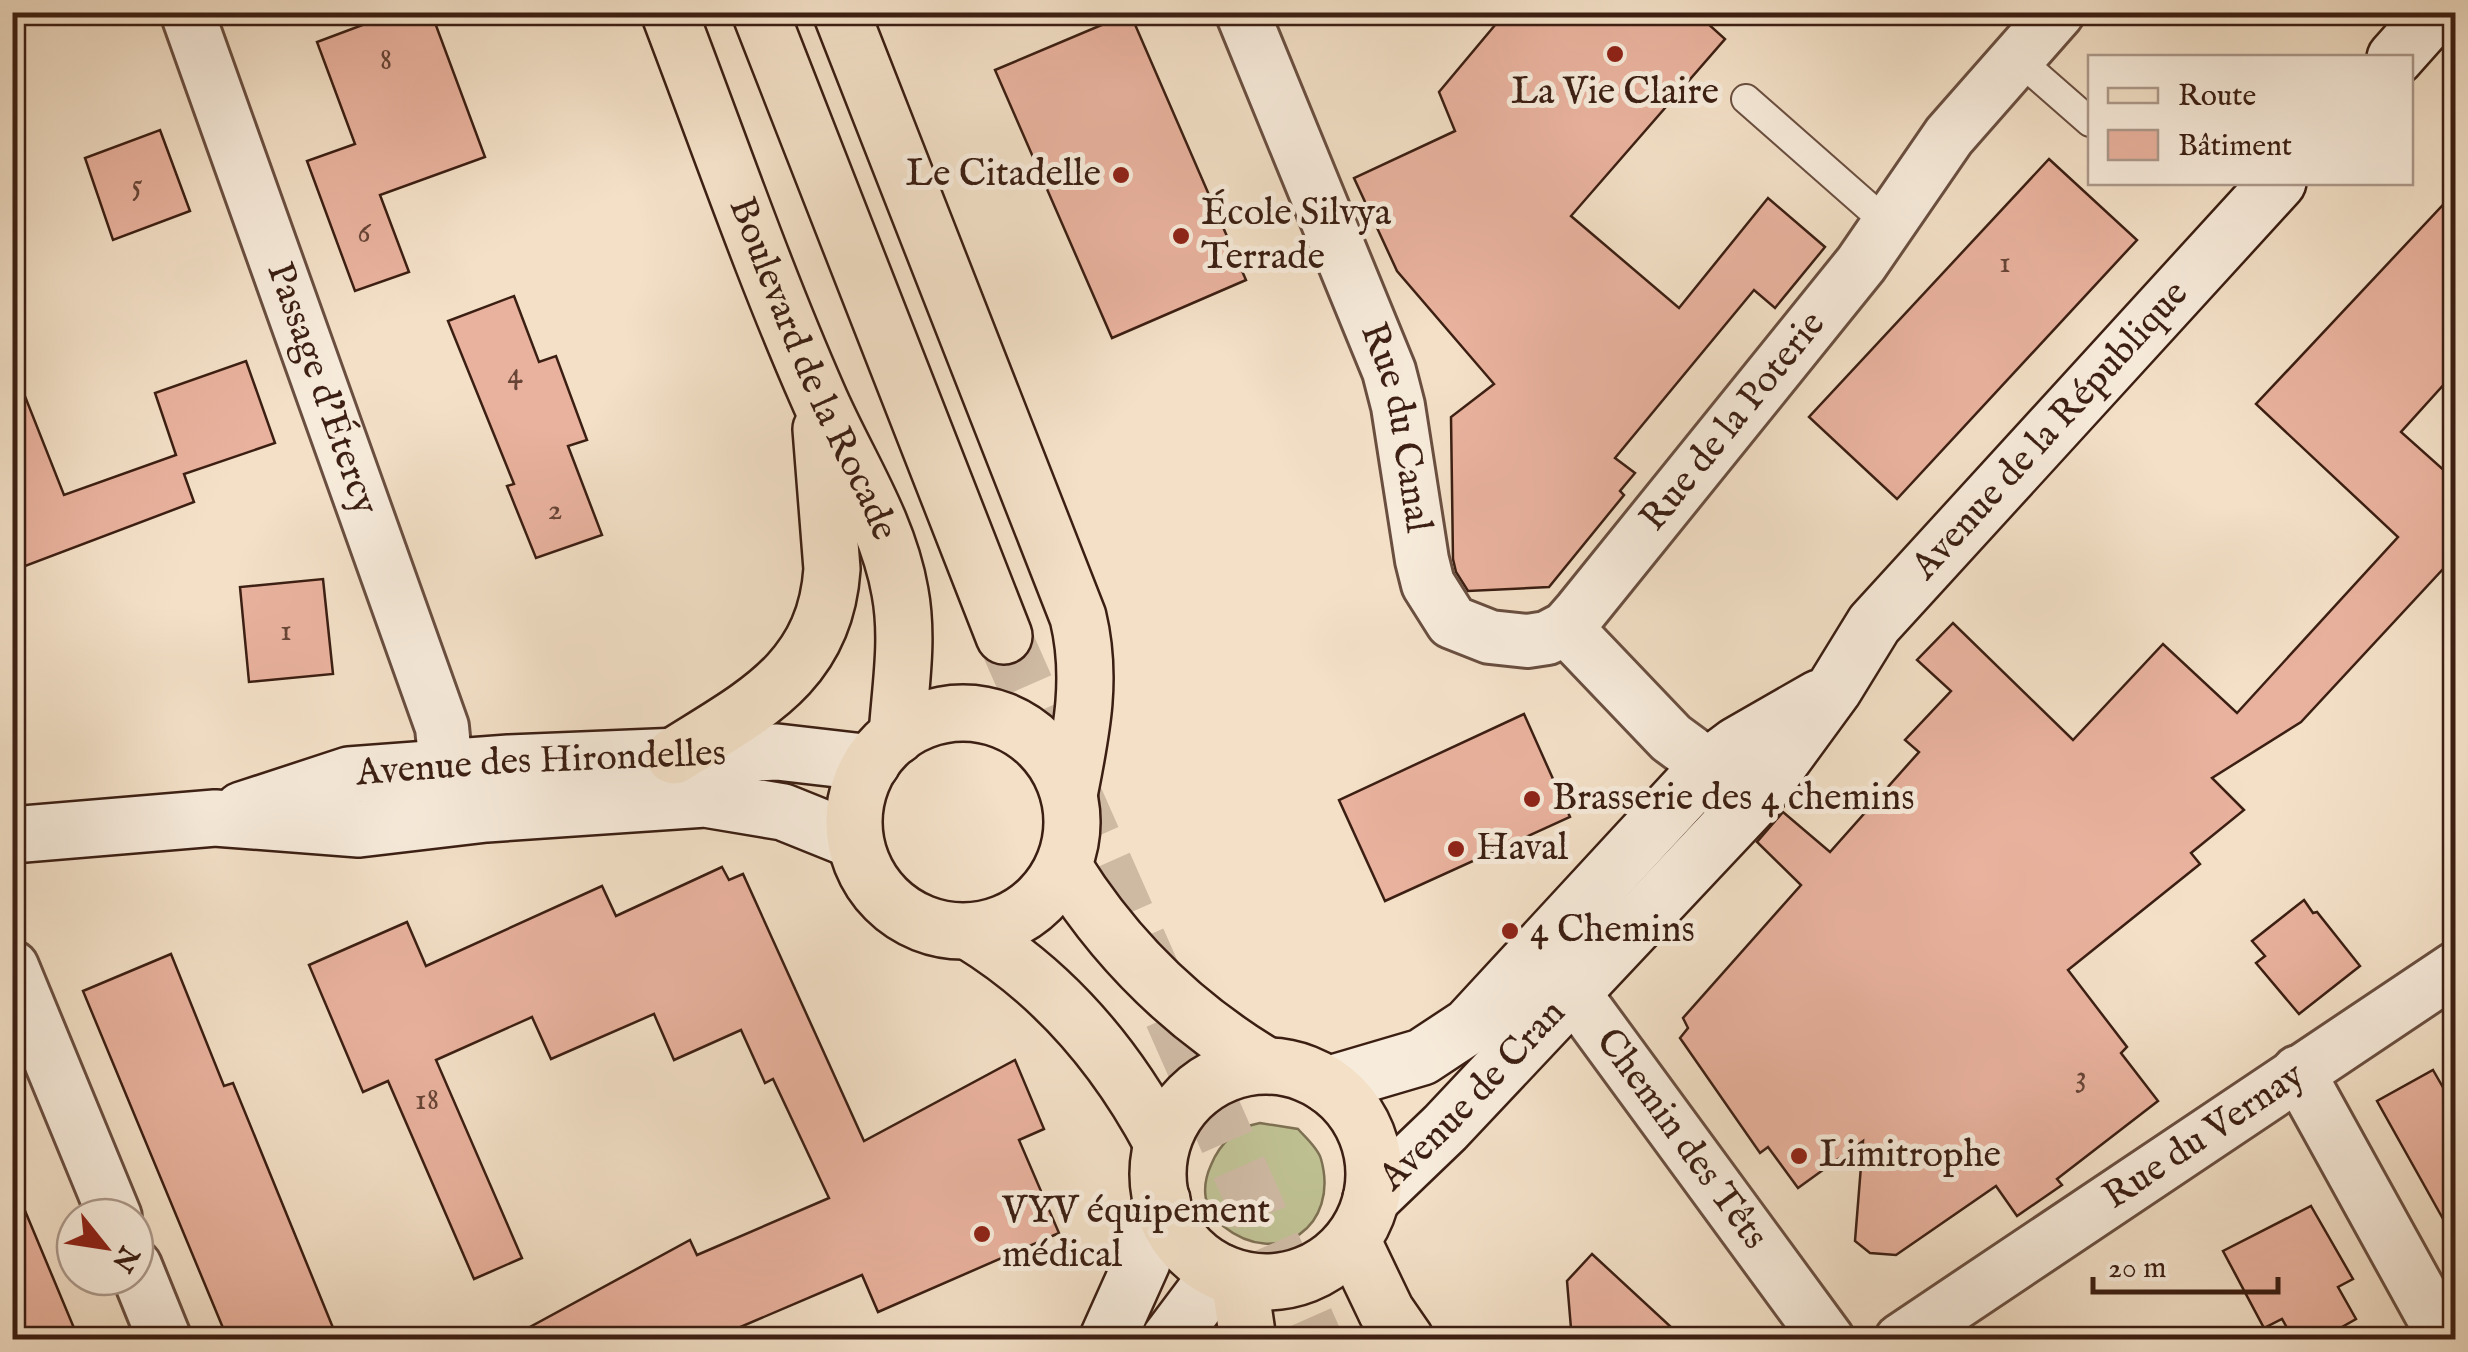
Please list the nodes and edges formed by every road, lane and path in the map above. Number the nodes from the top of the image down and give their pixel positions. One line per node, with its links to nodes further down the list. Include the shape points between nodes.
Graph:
1 (187, 12): 21 (street, Passage d'Étercy, via 442,727)
2 (669, 12): 14 (main road, Boulevard de la Rocade)
3 (760, 12): 16 (main road, Boulevard de la Rocade)
4 (842, 12): 22 (main road, via 1078,618 1087,690)
5 (1242, 12): 15 (street, Rue du Canal, via 1389,372 1422,560 1435,598 1452,622 1505,640 1547,638)
6 (2058, 12): 9 (street, Rue de la Poterie)
7 (2436, 12): 8 (main road)
8 (2397, 55)
9 (2018, 59): 11 (lane); 13 (street, Rue de la Poterie, via 1942,145)
10 (1746, 99): 13 (lane)
11 (2088, 120)
12 (2275, 185): 17 (main road, Avenue de la République, via 1874,624)
13 (1888, 224): 15 (street, Rue de la Poterie)
14 (818, 396): 18 (main road, Boulevard de la Rocade, via 880,526 900,588 904,652); 19 (main road, via 832,549 830,592 813,642 779,687)
15 (1566, 628): 20 (street, via 1671,738)
16 (1004, 636)
17 (1834, 689): 20 (main road, Avenue de la République); 23 (main road, Avenue de la République)
18 (884, 750): 19 (main road, Avenue des Hirondelles); 22 (main road, via 930,718 969,714 1006,722 1052,760); 26 (main road, via 857,800)
19 (674, 756): 21 (main road, Avenue des Hirondelles)
20 (1709, 766): 23 (street); 31 (main road, Avenue de la République)
21 (446, 768): 24 (main road, Avenue des Hirondelles, via 348,776)
22 (1069, 794): 27 (main road, via 1072,831)
23 (1750, 804): 32 (main road, Avenue de la République)
24 (215, 818): 25 (main road, Avenue des Hirondelles); 26 (main road, Avenue des Hirondelles, via 359,828 705,799 782,812)
25 (12, 835)
26 (855, 841): 28 (main road, via 871,882 904,914 936,928)
27 (1064, 867): 28 (main road, via 1022,913); 33 (main road, via 1152,978)
28 (970, 932): 36 (main road, via 1035,978 1090,1033)
29 (12, 967): 37 (street)
30 (2456, 968): 34 (street, Rue du Vernay)
31 (1508, 986): 32 (street, Chemin des Têts); 35 (main road, Avenue de Cran, via 1469,1026 1422,1057)
32 (1573, 992): 39 (main road, Avenue de Cran); 47 (street, Chemin des Têts)
33 (1265, 1065): 35 (main road); 36 (main road, via 1200,1088)
34 (2298, 1072): 48 (street, Rue du Vernay); 49 (street)
35 (1327, 1084): 39 (main road, via 1344,1098 1373,1156)
36 (1162, 1143): 38 (main road)
37 (107, 1197)
38 (1162, 1200): 40 (main road, via 1177,1236 1203,1262); 43 (main road)
39 (1361, 1220): 40 (main road, via 1320,1268 1301,1276 1280,1281); 46 (main road, via 1386,1311)
40 (1230, 1275): 44 (main road); 45 (main road)
41 (148, 1297): 42 (street)
42 (165, 1340)
43 (1108, 1340)
44 (1169, 1340)
45 (1248, 1340)
46 (1406, 1340)
47 (1828, 1340)
48 (1902, 1340)
49 (2446, 1340)

